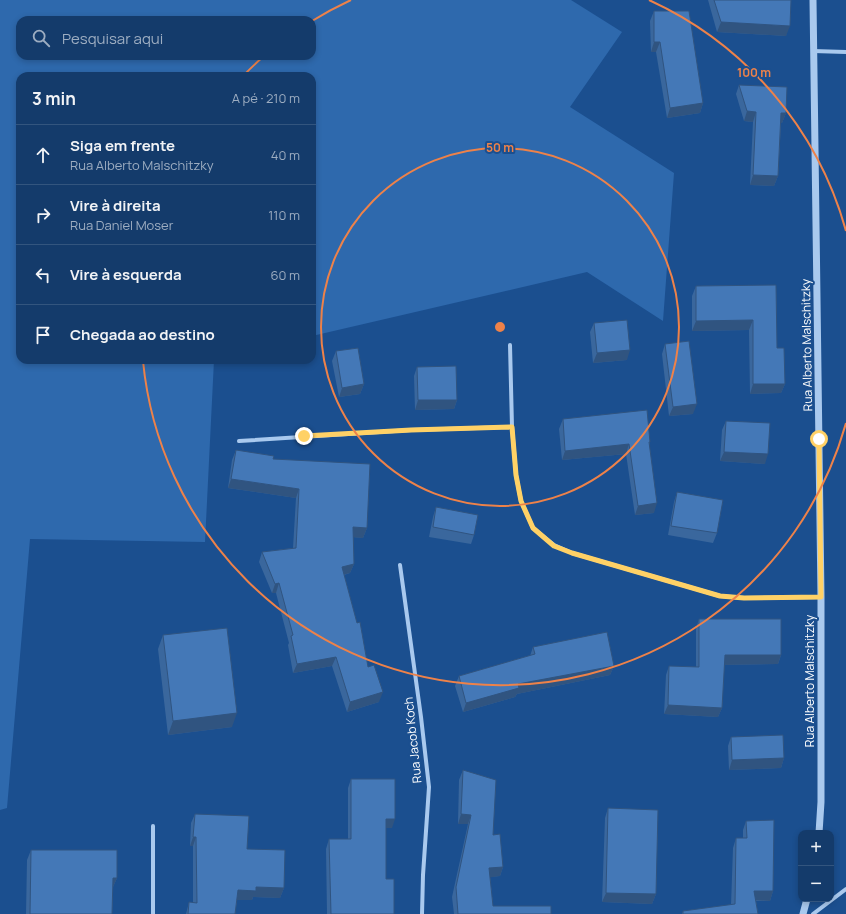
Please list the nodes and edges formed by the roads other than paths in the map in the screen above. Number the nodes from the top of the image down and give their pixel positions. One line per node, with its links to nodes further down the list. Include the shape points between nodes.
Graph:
1 (813, 0): 2 (street, Rua Alberto Malschitzky)
2 (814, 51): 3 (street); 8 (street, Rua Alberto Malschitzky)
3 (846, 52)
4 (510, 345): 5 (street)
5 (512, 427): 6 (street, via 411,430); 8 (street, via 521,501 533,528 554,546 720,596)
6 (239, 441)
7 (400, 565): 14 (street, Rua Jacob Koch, via 428,787)
8 (821, 597): 10 (street, Rua Alberto Malschitzky)
9 (152, 826): 13 (street)
10 (819, 830)
11 (846, 889): 16 (street)
12 (805, 902): 15 (street)
13 (153, 914)
14 (422, 914)
15 (803, 914)
16 (813, 914)

